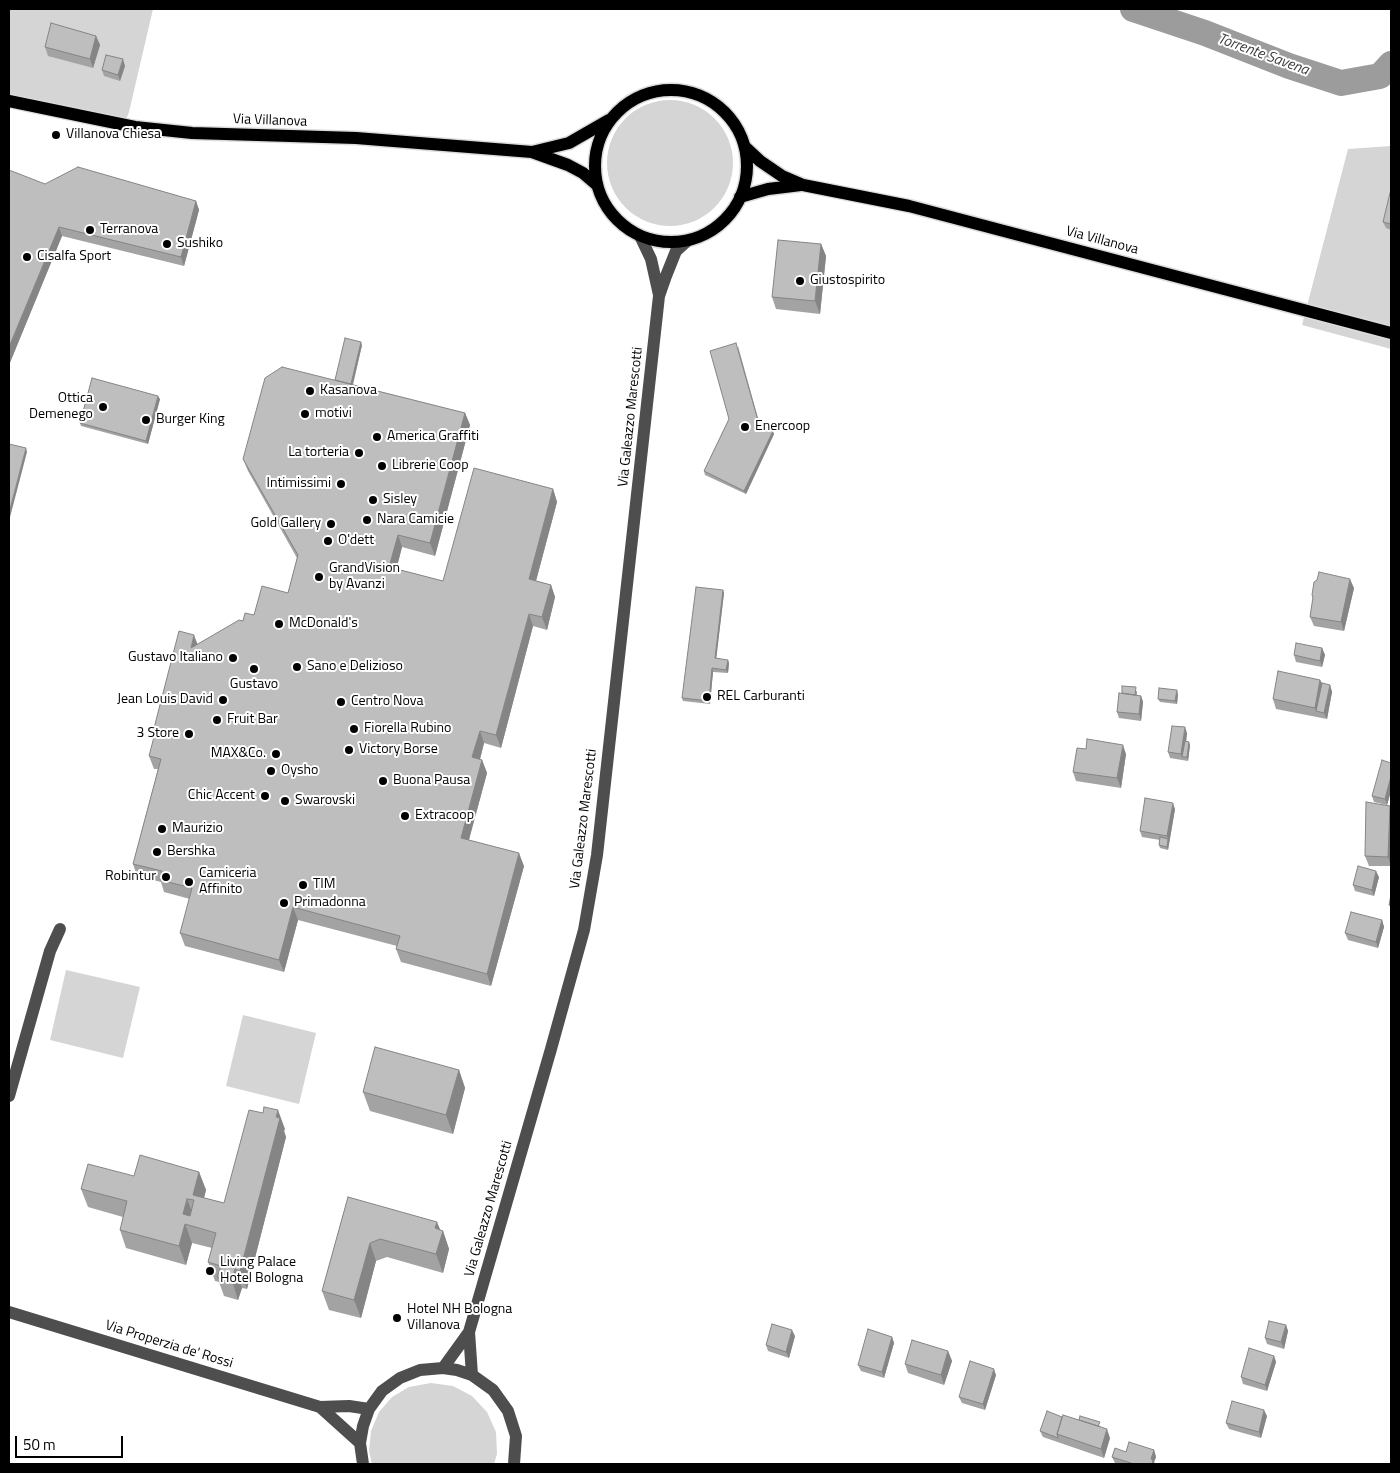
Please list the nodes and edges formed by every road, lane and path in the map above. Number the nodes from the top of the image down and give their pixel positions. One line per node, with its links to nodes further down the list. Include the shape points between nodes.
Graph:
1 (9, 100): 4 (main road, Via Villanova, via 135,127 192,133 356,138)
2 (609, 120): 3 (main road, via 624,105 643,94 685,91 706,98 723,110); 4 (main road, Via Villanova, via 570,143); 5 (main road, via 598,140 594,162)
3 (745, 147): 6 (main road, Via Villanova, via 760,162); 7 (main road, via 747,164)
4 (532, 152): 5 (main road, Via Villanova, via 576,169)
5 (596, 185): 8 (main road, via 606,206 621,224)
6 (803, 185): 7 (main road, Via Villanova, via 768,189); 11 (main road, Via Villanova, via 910,206)
7 (740, 197): 9 (main road, via 717,226)
8 (640, 236): 9 (main road, via 660,242); 10 (street, Via Galeazzo Marescotti, via 652,259)
9 (687, 241): 10 (street, Via Galeazzo Marescotti, via 676,251)
10 (659, 296): 15 (street, Via Galeazzo Marescotti, via 597,855 584,930)
11 (1391, 333)
12 (60, 929): 13 (street, via 50,951)
13 (9, 1096)
14 (9, 1312): 18 (street, Via Properzia de' Rossi)
15 (469, 1332): 16 (street, Via Galeazzo Marescotti); 17 (street, Via Galeazzo Marescotti)
16 (442, 1368): 17 (street); 19 (street, via 420,1370 400,1378 382,1391)
17 (472, 1375): 22 (street, via 493,1390 508,1411 516,1436)
18 (320, 1407): 19 (street, Via Properzia de' Rossi); 20 (street, Via Properzia de' Rossi)
19 (369, 1409): 20 (street)
20 (360, 1443): 21 (street)
21 (363, 1464)
22 (514, 1464)

